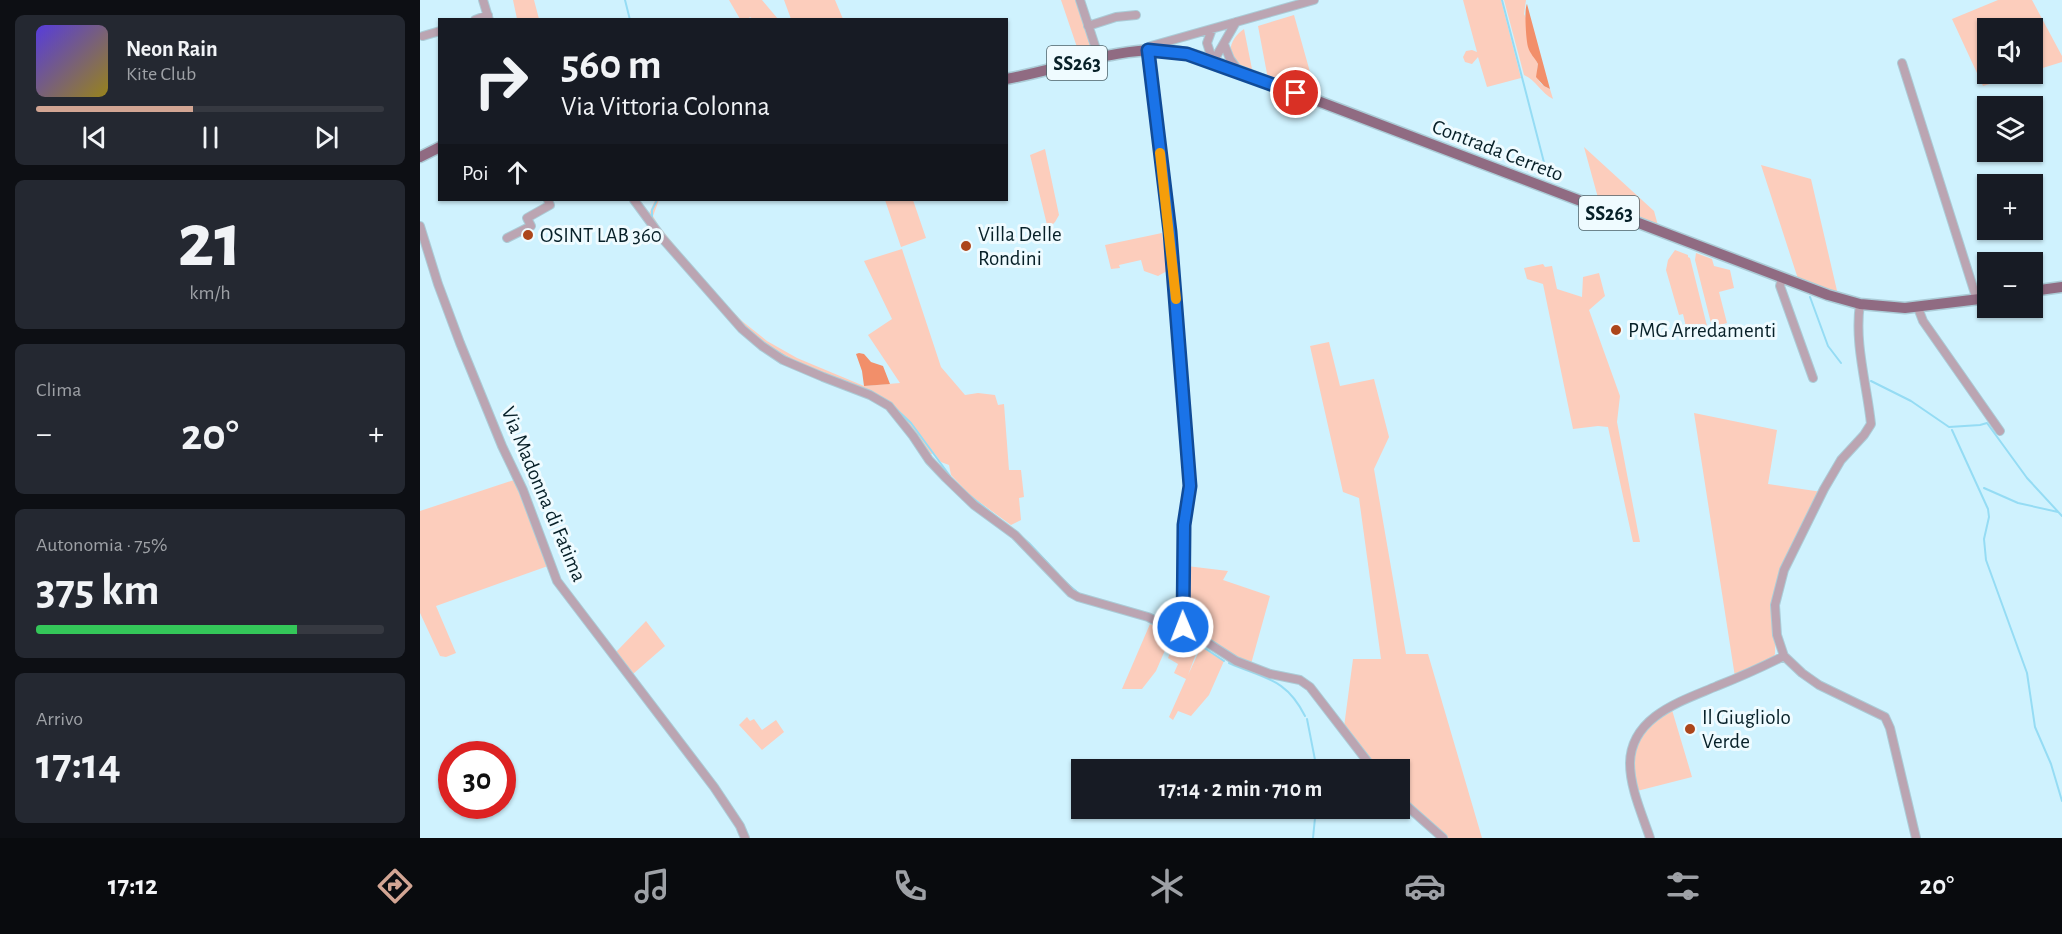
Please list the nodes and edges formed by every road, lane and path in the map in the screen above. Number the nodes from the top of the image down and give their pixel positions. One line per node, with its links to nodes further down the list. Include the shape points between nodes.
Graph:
1 (483, 0): 5 (street)
2 (1080, 0): 7 (street)
3 (1314, 0): 6 (street)
4 (1136, 15): 7 (street)
5 (488, 17)
6 (1236, 22): 8 (street); 11 (street)
7 (1088, 26): 13 (street)
8 (1212, 29): 12 (street); 14 (street, via 1207,43)
9 (438, 32): 10 (street)
10 (423, 36)
11 (1224, 44): 14 (street); 16 (street)
12 (1148, 50): 13 (main road, SS263); 14 (main road, SS263, via 1179,52); 33 (street, via 1170,232 1190,486 1184,525)
13 (1099, 58): 17 (main road, SS263)
14 (1213, 62): 16 (main road, SS263)
15 (1902, 63): 25 (street)
16 (1239, 71): 24 (main road, Contrada Cerreto / SS263)
17 (1008, 79)
18 (438, 148): 19 (main road)
19 (420, 157)
20 (548, 201): 23 (street, via 550,205 527,218 531,225)
21 (635, 201): 33 (street, via 742,329 783,360 889,406 946,478 1015,535 1071,593 1148,617 1176,631)
22 (420, 226): 37 (street, Via Madonna di Fatima, via 460,343 557,581 714,787)
23 (507, 238)
24 (1782, 278): 29 (main road, Contrada Cerreto / SS263); 31 (street, via 1780,286)
25 (1977, 284)
26 (2062, 287): 27 (main road)
27 (2043, 290)
28 (1977, 300): 30 (main road, Contrada Cerreto / SS263)
29 (1860, 304): 30 (main road, Contrada Cerreto / SS263); 34 (street, via 1859,339 1871,424 1841,460 1784,570 1775,605)
30 (1918, 308): 32 (street, via 1923,321)
31 (1813, 378)
32 (2000, 431)
33 (1183, 627): 35 (street, via 1236,661 1300,680 1310,687)
34 (1784, 656): 39 (street, via 1679,702 1641,731 1630,764); 40 (street, via 1819,685 1885,717)
35 (1366, 759)
36 (1410, 809): 38 (street)
37 (745, 838)
38 (1443, 838)
39 (1650, 838)
40 (1916, 838)

